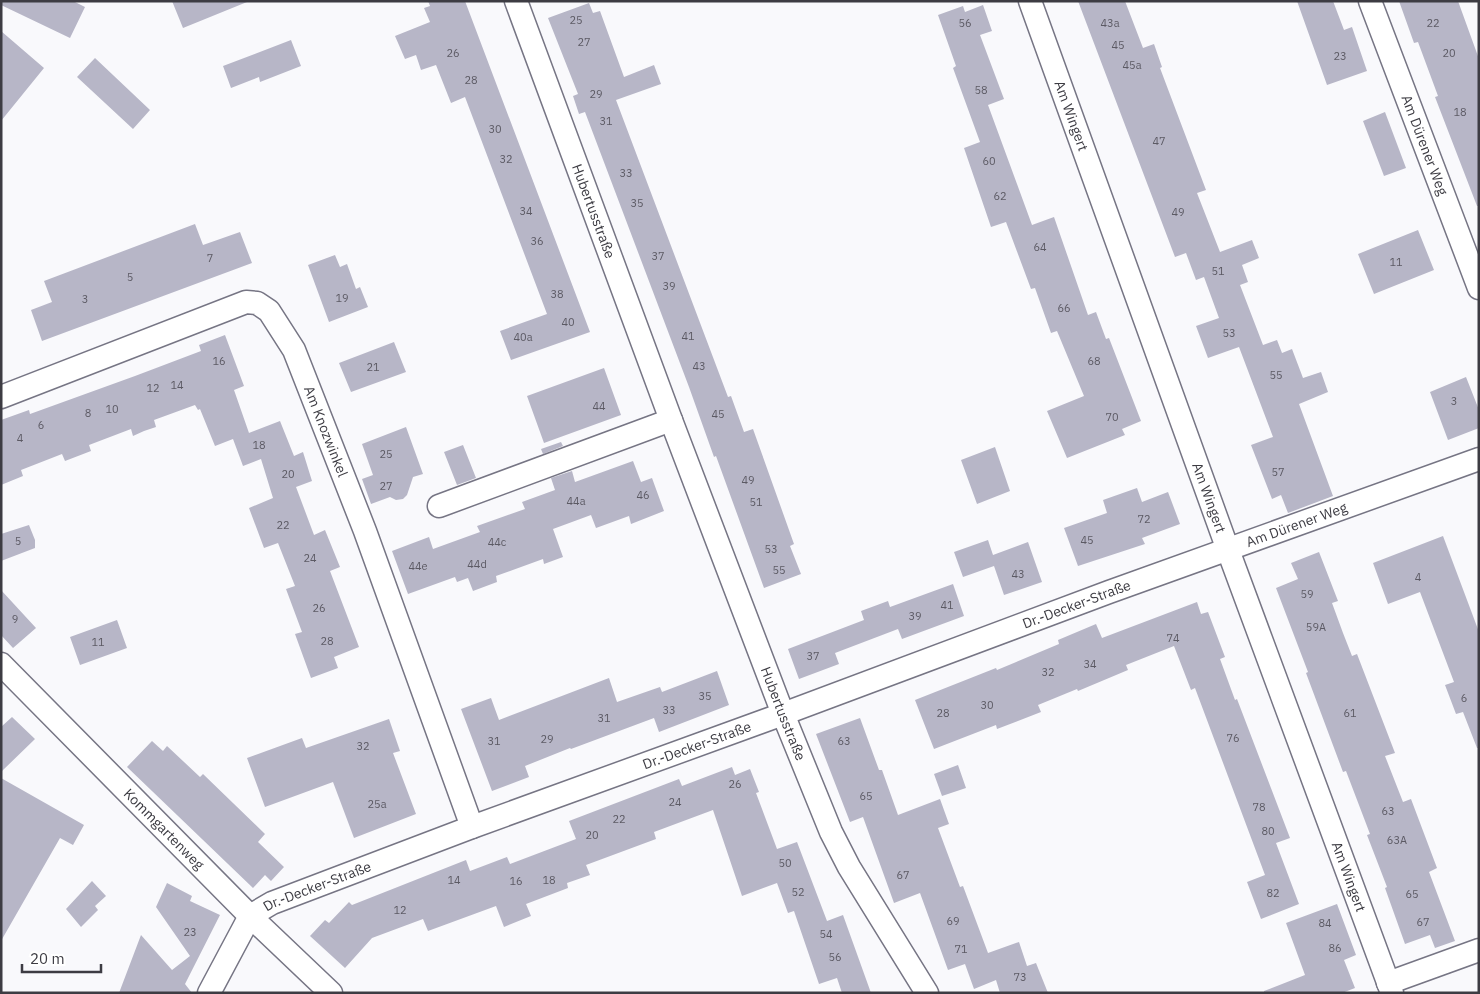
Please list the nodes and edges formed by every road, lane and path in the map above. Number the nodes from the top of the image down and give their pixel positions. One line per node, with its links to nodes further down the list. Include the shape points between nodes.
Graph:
1 (516, 1): 6 (street, Hubertusstraße)
2 (1030, 1): 9 (street, Am Wingert)
3 (1370, 1): 4 (street, Am Dürener Weg)
4 (1479, 288)
5 (1, 397): 12 (street, Am Knozwinkel, via 246,302 257,303 269,312 294,350 362,522)
6 (671, 420): 8 (street); 11 (street, Hubertusstraße)
7 (1479, 459): 9 (street, Am Dürener Weg)
8 (440, 506)
9 (1228, 550): 11 (street, Dr.-Decker-Straße); 15 (street, Am Wingert)
10 (1, 664): 13 (street, Kommgartenweg)
11 (783, 714): 12 (street, Dr.-Decker-Straße); 18 (street, Hubertusstraße, via 831,832 849,867)
12 (472, 827): 13 (street, Dr.-Decker-Straße, via 272,903)
13 (250, 916): 16 (street, Dr.-Decker-Straße); 17 (street, Kommgartenweg)
14 (1479, 950): 15 (street)
15 (1390, 988)
16 (209, 993)
17 (331, 993)
18 (927, 993)

